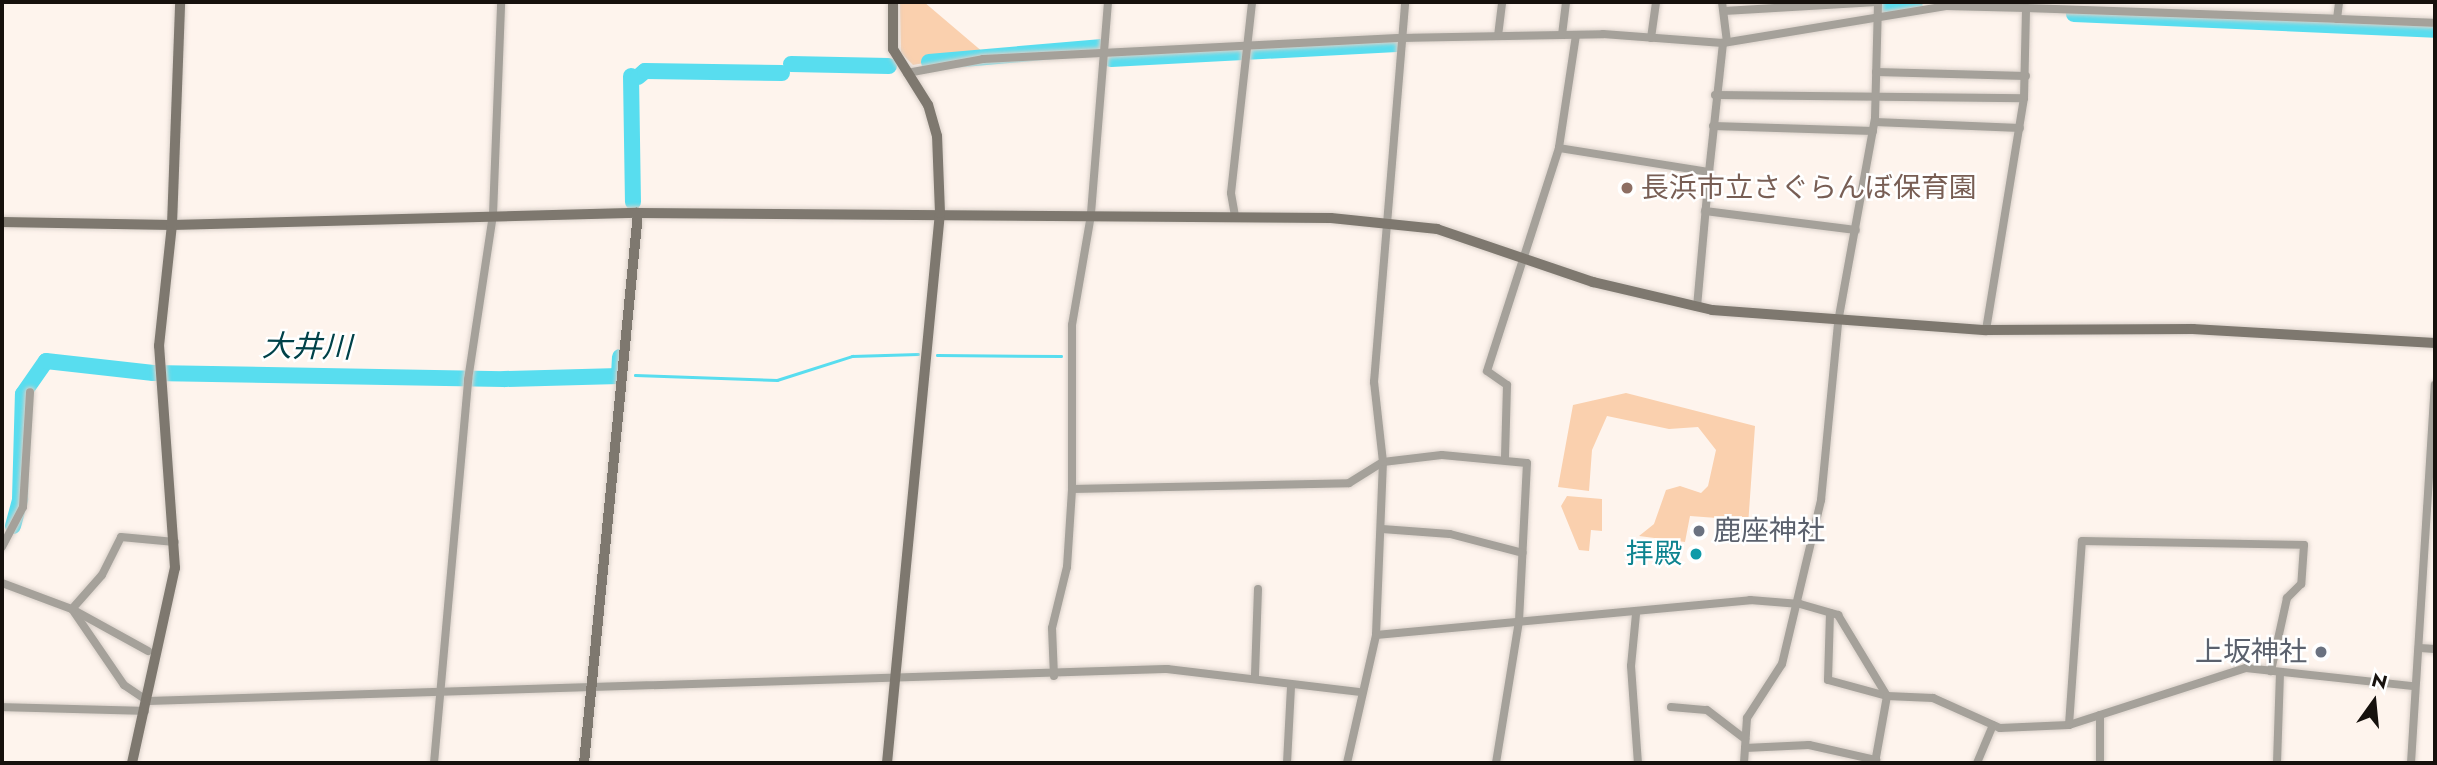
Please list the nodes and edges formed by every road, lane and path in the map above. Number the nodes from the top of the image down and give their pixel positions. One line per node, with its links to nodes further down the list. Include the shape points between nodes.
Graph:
1 (180, 2): 45 (street)
2 (501, 2): 40 (street)
3 (893, 2): 27 (street, via 893,49)
4 (1108, 2): 25 (street)
5 (1252, 2): 24 (street)
6 (1405, 2): 21 (street)
7 (1502, 2): 20 (street)
8 (1566, 2): 18 (street)
9 (1656, 2): 22 (street)
10 (1722, 2): 14 (street)
11 (1877, 2): 14 (street); 16 (street)
12 (2339, 2): 15 (street)
13 (2023, 6): 15 (street); 16 (street, via 1946,6); 28 (street)
14 (1724, 11): 23 (street)
15 (2337, 19): 17 (street)
16 (1878, 20): 23 (street); 26 (street)
17 (2435, 23)
18 (1562, 35): 19 (street); 20 (street)
19 (1576, 35): 22 (street); 35 (street)
20 (1498, 36): 21 (street)
21 (1402, 38): 24 (street); 43 (street)
22 (1651, 38): 23 (street)
23 (1725, 43): 30 (street)
24 (1249, 45): 25 (street); 42 (street, via 1231,193)
25 (1103, 52): 27 (street, via 983,59); 41 (street)
26 (1876, 72): 28 (street); 29 (street)
27 (907, 73): 39 (street, via 928,105 937,136)
28 (2026, 75): 31 (street)
29 (1876, 93): 30 (street); 31 (street); 33 (street)
30 (1715, 95): 32 (street)
31 (2024, 98): 34 (street)
32 (1713, 126): 33 (street); 36 (street)
33 (1874, 126): 34 (street); 46 (street)
34 (2020, 128): 50 (street)
35 (1559, 148): 36 (street); 47 (street)
36 (1709, 172): 37 (street)
37 (1706, 211): 46 (street); 48 (street)
38 (638, 213): 39 (street); 40 (street); 78 (street)
39 (940, 214): 41 (street); 75 (street)
40 (494, 215): 45 (street); 79 (street, via 469,377)
41 (1091, 215): 42 (street); 56 (street, via 1070,347)
42 (1235, 216): 43 (street)
43 (1385, 220): 47 (street); 55 (street, via 1374,382)
44 (2, 222): 45 (street)
45 (172, 225): 58 (street, via 159,312)
46 (1856, 230): 49 (street)
47 (1523, 257): 48 (street); 54 (street, via 1487,371 1507,385)
48 (1697, 307): 49 (street)
49 (1838, 322): 50 (street); 63 (street, via 1821,500)
50 (1986, 330): 51 (street, via 2193,329)
51 (2435, 344)
52 (2435, 385): 69 (street)
53 (30, 392): 59 (street, via 23,507)
54 (1505, 457): 55 (street, via 1442,455); 60 (street, via 1527,463)
55 (1383, 462): 56 (street, via 1349,483); 57 (street)
56 (1072, 489): 74 (street, via 1067,567 1052,628)
57 (1382, 529): 60 (street, via 1450,534); 68 (street)
58 (175, 542): 64 (street, via 121,537 102,575); 82 (street, via 173,594)
59 (2, 547)
60 (1523, 553): 67 (street)
61 (2, 583): 64 (street)
62 (1258, 589): 73 (street)
63 (1800, 604): 65 (street); 66 (street, via 1750,600); 88 (street, via 1782,664 1747,718)
64 (72, 609): 71 (street); 82 (street, via 124,685)
65 (1830, 612): 81 (street, via 1838,615); 81 (street, via 1828,680)
66 (1636, 614): 67 (street); 97 (street, via 1631,666)
67 (1519, 621): 68 (street); 96 (street)
68 (1376, 635): 80 (street)
69 (2420, 648): 70 (street); 76 (street)
70 (2435, 649)
71 (148, 651)
72 (2276, 671): 76 (street); 85 (street, via 2246,668); 87 (street, via 2287,598 2301,584 2304,545 2082,541); 101 (street)
73 (1255, 675): 74 (street, via 1167,669); 77 (street)
74 (1055, 676): 75 (street)
75 (895, 682): 78 (street, via 790,680); 93 (street)
76 (2413, 685): 102 (street)
77 (1291, 686): 80 (street); 94 (street)
78 (595, 690): 79 (street); 92 (street)
79 (436, 691): 82 (street); 91 (street)
80 (1359, 692): 95 (street)
81 (1887, 696): 86 (street, via 1933,698); 89 (street)
82 (146, 706): 83 (street); 90 (street)
83 (2, 707)
84 (1671, 707): 88 (street, via 1707,709)
85 (2099, 715): 87 (street); 100 (street)
86 (1993, 725): 87 (street); 99 (street)
87 (2070, 725)
88 (1745, 744): 89 (street, via 1809,745); 98 (street)
89 (1875, 761)
90 (132, 763)
91 (434, 763)
92 (584, 763)
93 (887, 763)
94 (1287, 763)
95 (1347, 763)
96 (1496, 763)
97 (1638, 763)
98 (1744, 763)
99 (1977, 763)
100 (2100, 763)
101 (2277, 763)
102 (2411, 763)

